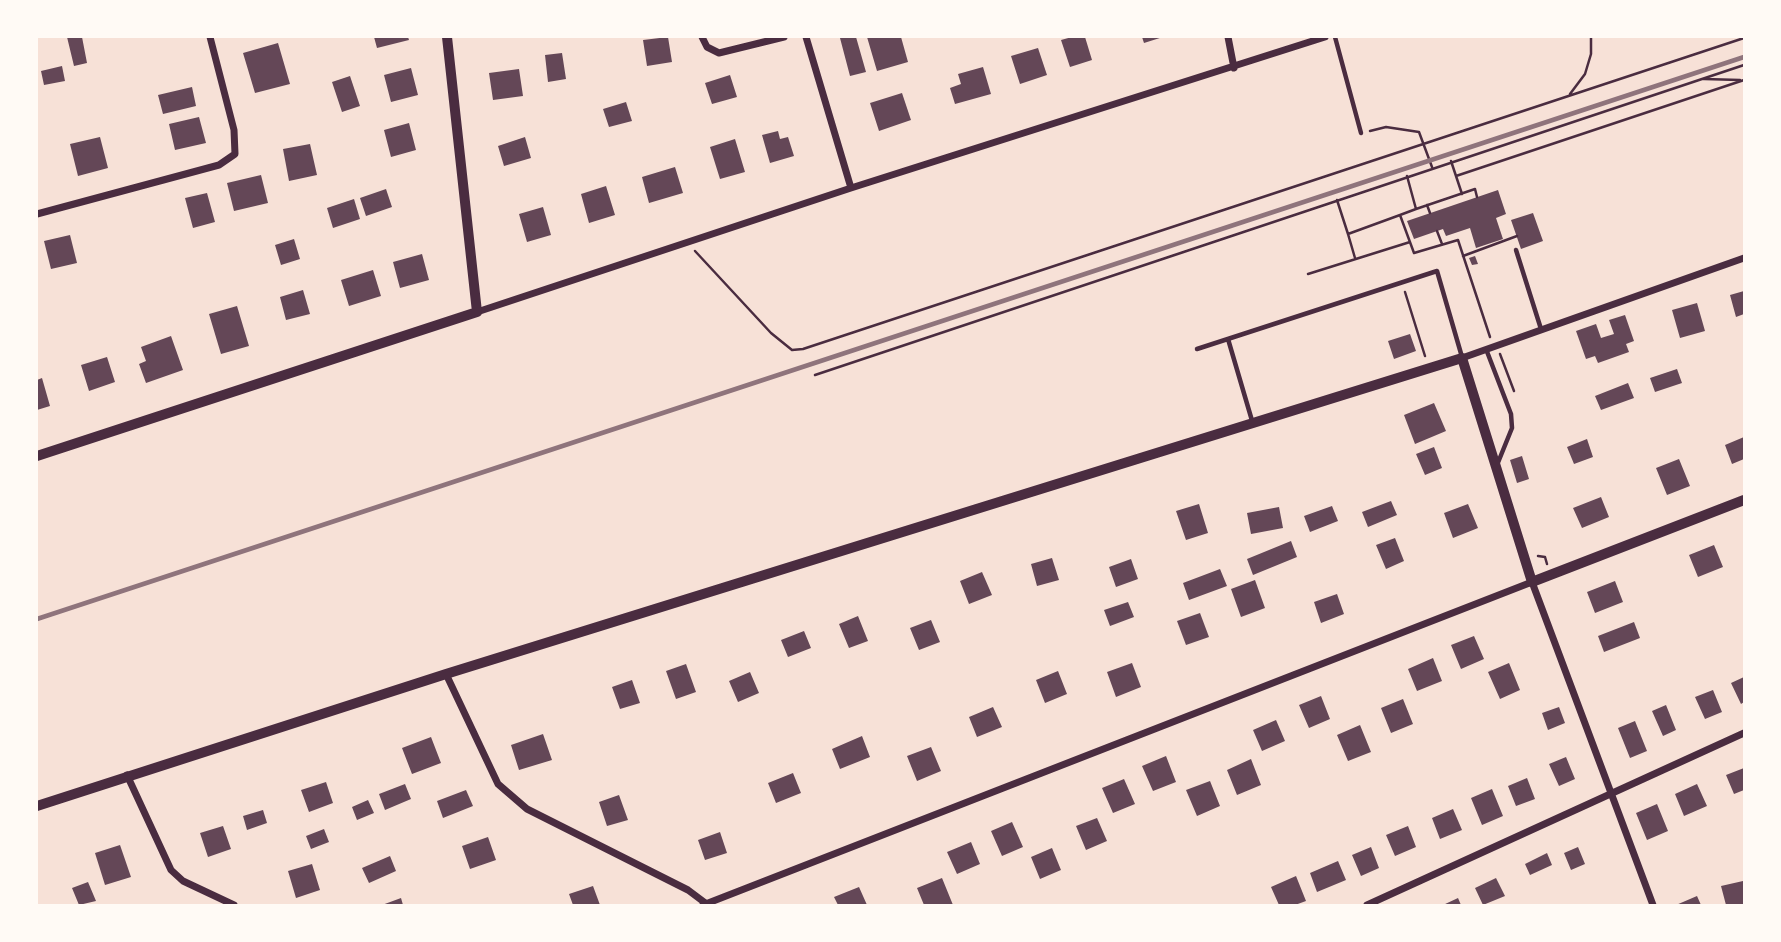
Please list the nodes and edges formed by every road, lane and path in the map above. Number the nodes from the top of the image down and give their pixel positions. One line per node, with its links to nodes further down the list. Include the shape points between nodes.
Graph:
1 (209, 37): 29 (street, via 234,130 235,154 219,165)
2 (447, 37): 43 (street)
3 (702, 37): 4 (street, via 707,47 719,52)
4 (784, 37)
5 (806, 37): 22 (street)
6 (1228, 37): 12 (street)
7 (1325, 37): 12 (street)
8 (1335, 37): 16 (lane)
9 (1591, 37): 15 (path, via 1585,74)
10 (1744, 38): 15 (path)
11 (1744, 65): 13 (path)
12 (1234, 68): 22 (street)
13 (1701, 79): 14 (path); 18 (path)
14 (1744, 80): 21 (path)
15 (1568, 96): 17 (path)
16 (1362, 133): 17 (path, via 1386,127 1419,132)
17 (1423, 144): 19 (path); 34 (path, via 803,349 792,350 771,333)
18 (1451, 161): 19 (path); 21 (path)
19 (1432, 167): 20 (path)
20 (1407, 176): 25 (path); 27 (path)
21 (1456, 176): 23 (path)
22 (851, 188): 34 (street)
23 (1462, 194): 24 (path, via 1475,189); 26 (path)
24 (1477, 197)
25 (1337, 199): 32 (path); 50 (path)
26 (1427, 205): 27 (path); 28 (path)
27 (1416, 209): 30 (path)
28 (1430, 213)
29 (37, 214)
30 (1400, 215): 32 (path); 35 (path)
31 (1437, 231): 36 (path)
32 (1348, 234): 40 (path)
33 (1517, 236): 38 (path)
34 (687, 242): 43 (street)
35 (1410, 242): 36 (path, via 1414,253); 40 (path)
36 (1441, 244): 38 (path, via 1458,240)
37 (1516, 250): 44 (lane)
38 (1464, 256): 46 (path)
39 (1744, 258): 44 (street)
40 (1355, 259): 41 (path)
41 (1308, 274)
42 (1402, 282): 45 (lane); 48 (lane, via 1437,271); 49 (path)
43 (477, 312): 52 (street)
44 (1541, 329): 46 (street)
45 (1228, 339): 47 (lane); 51 (lane)
46 (1490, 348): 48 (street); 53 (lane, via 1512,428)
47 (1198, 349)
48 (1462, 358): 49 (street); 53 (street)
49 (1429, 369): 51 (street)
50 (815, 375)
51 (1254, 425): 58 (street)
52 (37, 456)
53 (1496, 469): 57 (street)
54 (1744, 500): 56 (street)
55 (1535, 555): 56 (path, via 1545,557)
56 (1550, 575): 57 (street)
57 (1532, 582): 61 (street); 64 (street)
58 (446, 674): 60 (street); 64 (street, via 498,784 527,809 688,890)
59 (1744, 733): 61 (street)
60 (127, 775): 62 (street); 63 (street, via 171,870 183,881)
61 (1612, 793): 65 (street); 66 (street)
62 (37, 806)
63 (234, 905)
64 (706, 905)
65 (1367, 905)
66 (1653, 905)

